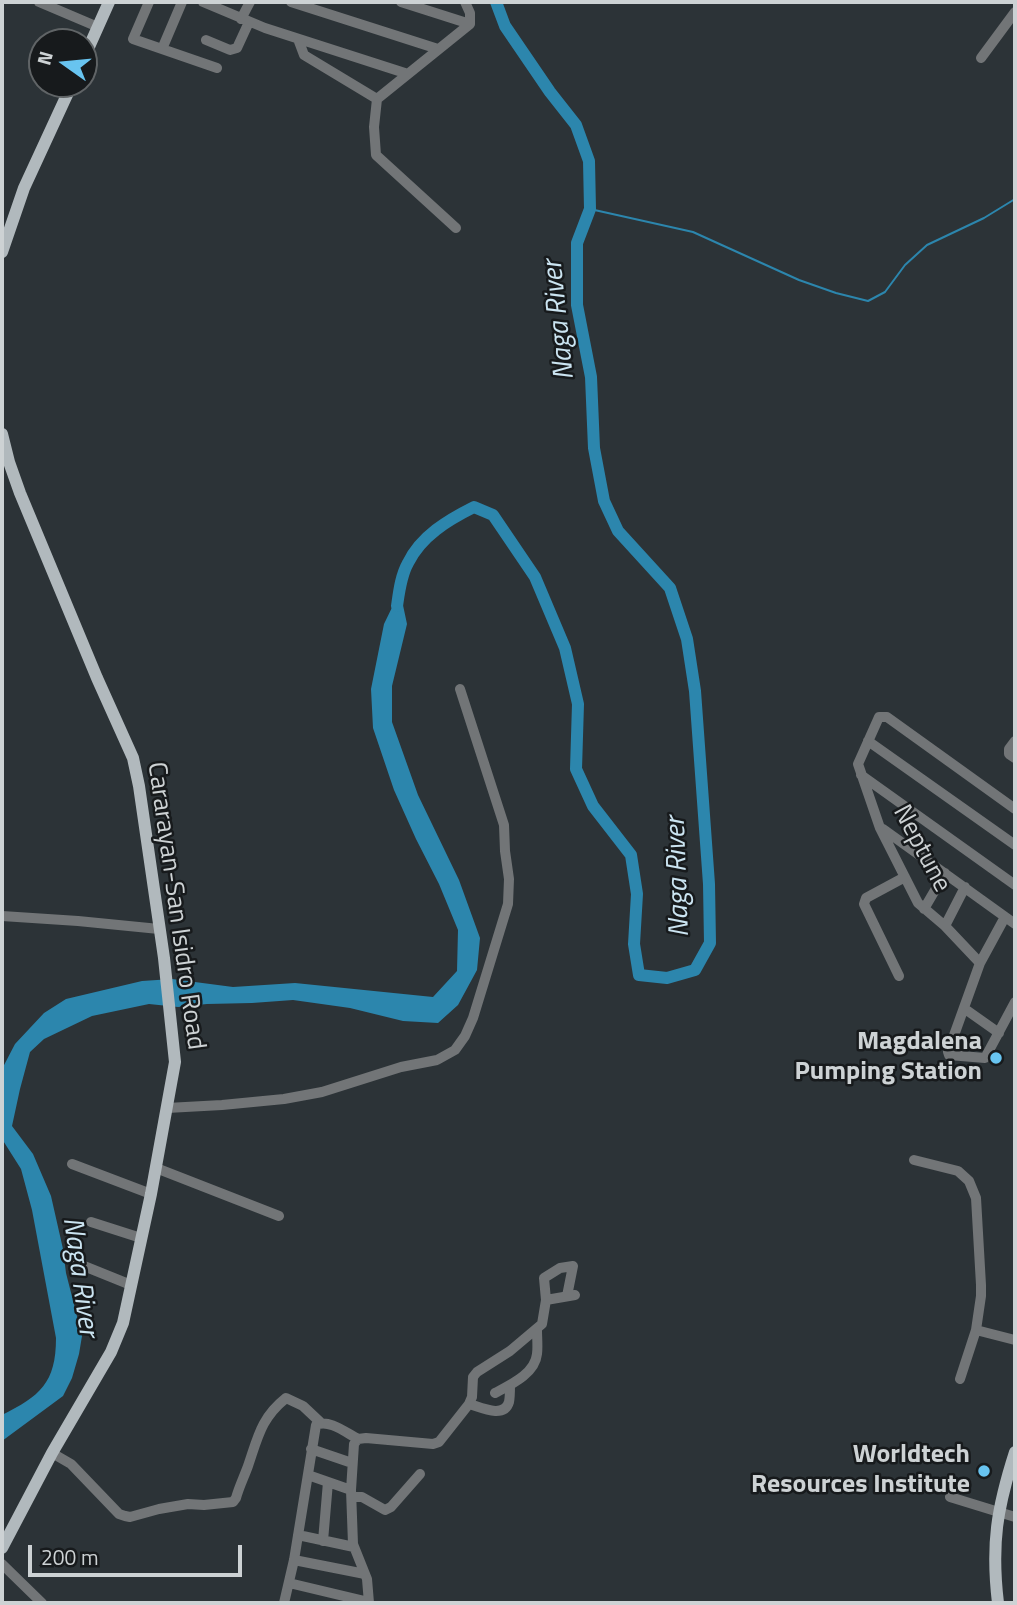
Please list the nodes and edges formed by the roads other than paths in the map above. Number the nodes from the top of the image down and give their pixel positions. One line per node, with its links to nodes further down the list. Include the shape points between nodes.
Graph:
1 (39, 2): 14 (street)
2 (109, 2): 14 (main road)
3 (149, 2): 17 (street, via 133,39)
4 (182, 2): 17 (street)
5 (202, 2): 10 (street)
6 (250, 2): 12 (street)
7 (291, 2): 18 (street)
8 (401, 2): 13 (street)
9 (466, 2): 13 (street)
10 (217, 5): 12 (street)
11 (1015, 12): 19 (street)
12 (245, 21): 15 (street); 16 (street, via 237,48 230,50)
13 (470, 24): 18 (street)
14 (98, 27)
15 (298, 39): 21 (street); 23 (street, via 304,55)
16 (206, 40)
17 (162, 49): 20 (street)
18 (438, 49): 21 (street)
19 (981, 58)
20 (217, 68)
21 (408, 74): 23 (street)
22 (66, 98): 25 (main road, via 24,188)
23 (377, 99): 24 (street, via 376,155)
24 (456, 228)
25 (2, 252)
26 (2, 434): 44 (main road, Cararayan-San Isidro Road, via 20,493 132,758)
27 (460, 690): 50 (street, via 504,825 510,892 465,1036 455,1050 437,1060 322,1091 284,1099)
28 (868, 741): 31 (street, via 858,764); 32 (street, via 879,717 887,717); 34 (street)
29 (1015, 741): 30 (street, via 1009,754)
30 (1015, 758)
31 (861, 775): 33 (street, Neptune); 37 (street)
32 (1015, 809)
33 (880, 828): 35 (street); 36 (street, Neptune)
34 (1015, 845)
35 (945, 873): 38 (street); 39 (street)
36 (905, 877): 39 (street, Neptune); 46 (street, via 866,898 864,904)
37 (1015, 885)
38 (965, 887): 41 (street); 43 (street)
39 (925, 909): 43 (street, Neptune)
40 (2, 916): 44 (street)
41 (1004, 917): 42 (street); 45 (street)
42 (1015, 924)
43 (945, 926): 45 (street, Neptune)
44 (159, 929): 50 (main road, Cararayan-San Isidro Road, via 175,1062)
45 (980, 963): 48 (street)
46 (899, 976)
47 (1015, 1002): 49 (street)
48 (965, 1009): 49 (street); 49 (street, via 949,1055 985,1058)
49 (999, 1033)
50 (167, 1108): 53 (main road, Cararayan-San Isidro Road)
51 (914, 1160): 62 (street, via 958,1171 969,1181 976,1198 981,1296)
52 (72, 1164): 54 (street)
53 (156, 1168): 54 (main road, Cararayan-San Isidro Road); 55 (street)
54 (151, 1194): 57 (main road, Cararayan-San Isidro Road)
55 (278, 1216)
56 (92, 1222): 57 (street)
57 (141, 1238): 59 (main road, Cararayan-San Isidro Road)
58 (74, 1262): 59 (street)
59 (131, 1285): 72 (main road, Cararayan-San Isidro Road, via 111,1352)
60 (546, 1300): 60 (street, via 571,1296 573,1266 544,1278); 61 (street)
61 (537, 1330): 65 (street, via 534,1364); 67 (street, via 472,1377)
62 (976, 1330): 63 (street); 64 (street)
63 (1015, 1340)
64 (960, 1379)
65 (510, 1385): 66 (street); 67 (street, via 504,1410)
66 (495, 1393)
67 (469, 1404): 69 (street, via 433,1444)
68 (320, 1422): 69 (street); 70 (street); 72 (street, via 286,1398 264,1422 233,1502 188,1504 130,1517 118,1514 71,1464)
69 (358, 1439): 73 (street)
70 (311, 1449): 73 (street); 75 (street)
71 (1015, 1452): 79 (main road)
72 (52, 1453): 84 (main road, Cararayan-San Isidro Road)
73 (352, 1463): 77 (street)
74 (420, 1474): 77 (street, via 385,1510)
75 (308, 1475): 76 (street); 81 (street)
76 (328, 1482): 77 (street); 82 (street)
77 (352, 1494): 83 (street)
78 (950, 1497): 79 (street)
79 (998, 1511): 80 (street); 92 (main road, via 994,1551)
80 (1015, 1517)
81 (298, 1535): 82 (street); 85 (street)
82 (323, 1541): 83 (street)
83 (354, 1547): 87 (street)
84 (2, 1548)
85 (294, 1560): 87 (street); 88 (street)
86 (2, 1564): 90 (street)
87 (365, 1574): 89 (street)
88 (289, 1583): 89 (street); 91 (street)
89 (369, 1602)
90 (43, 1603)
91 (284, 1603)
92 (998, 1603)

